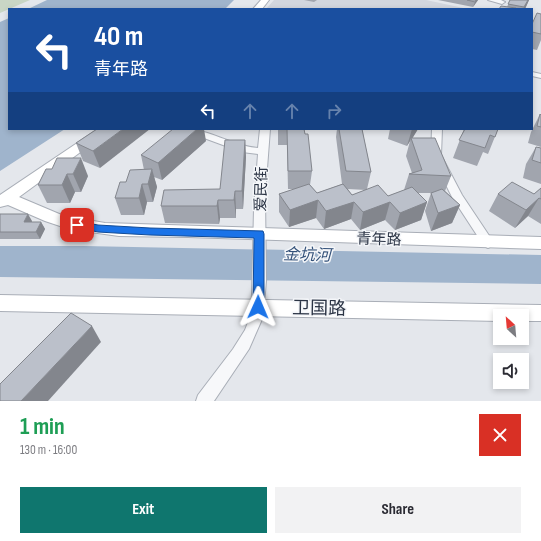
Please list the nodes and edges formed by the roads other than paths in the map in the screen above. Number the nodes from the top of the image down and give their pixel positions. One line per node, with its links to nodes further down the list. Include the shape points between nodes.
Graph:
1 (265, 0): 4 (street)
2 (491, 0): 3 (street)
3 (503, 1)
4 (258, 8)
5 (105, 130): 10 (street)
6 (191, 130): 9 (street, via 245,150)
7 (265, 130): 9 (street, 爱民街)
8 (437, 130): 12 (street, via 436,155 457,197)
9 (263, 151): 11 (street, 爱民街)
10 (4, 200): 11 (street, 青年路, via 77,225)
11 (259, 238): 12 (street, 青年路); 14 (street, 爱民街)
12 (488, 243): 13 (street, 青年路)
13 (541, 244)
14 (259, 298): 15 (street, 卫国路); 16 (street, 卫国路); 17 (street, 爱民街, via 255,324 247,339)
15 (0, 303)
16 (541, 313)
17 (204, 401)

